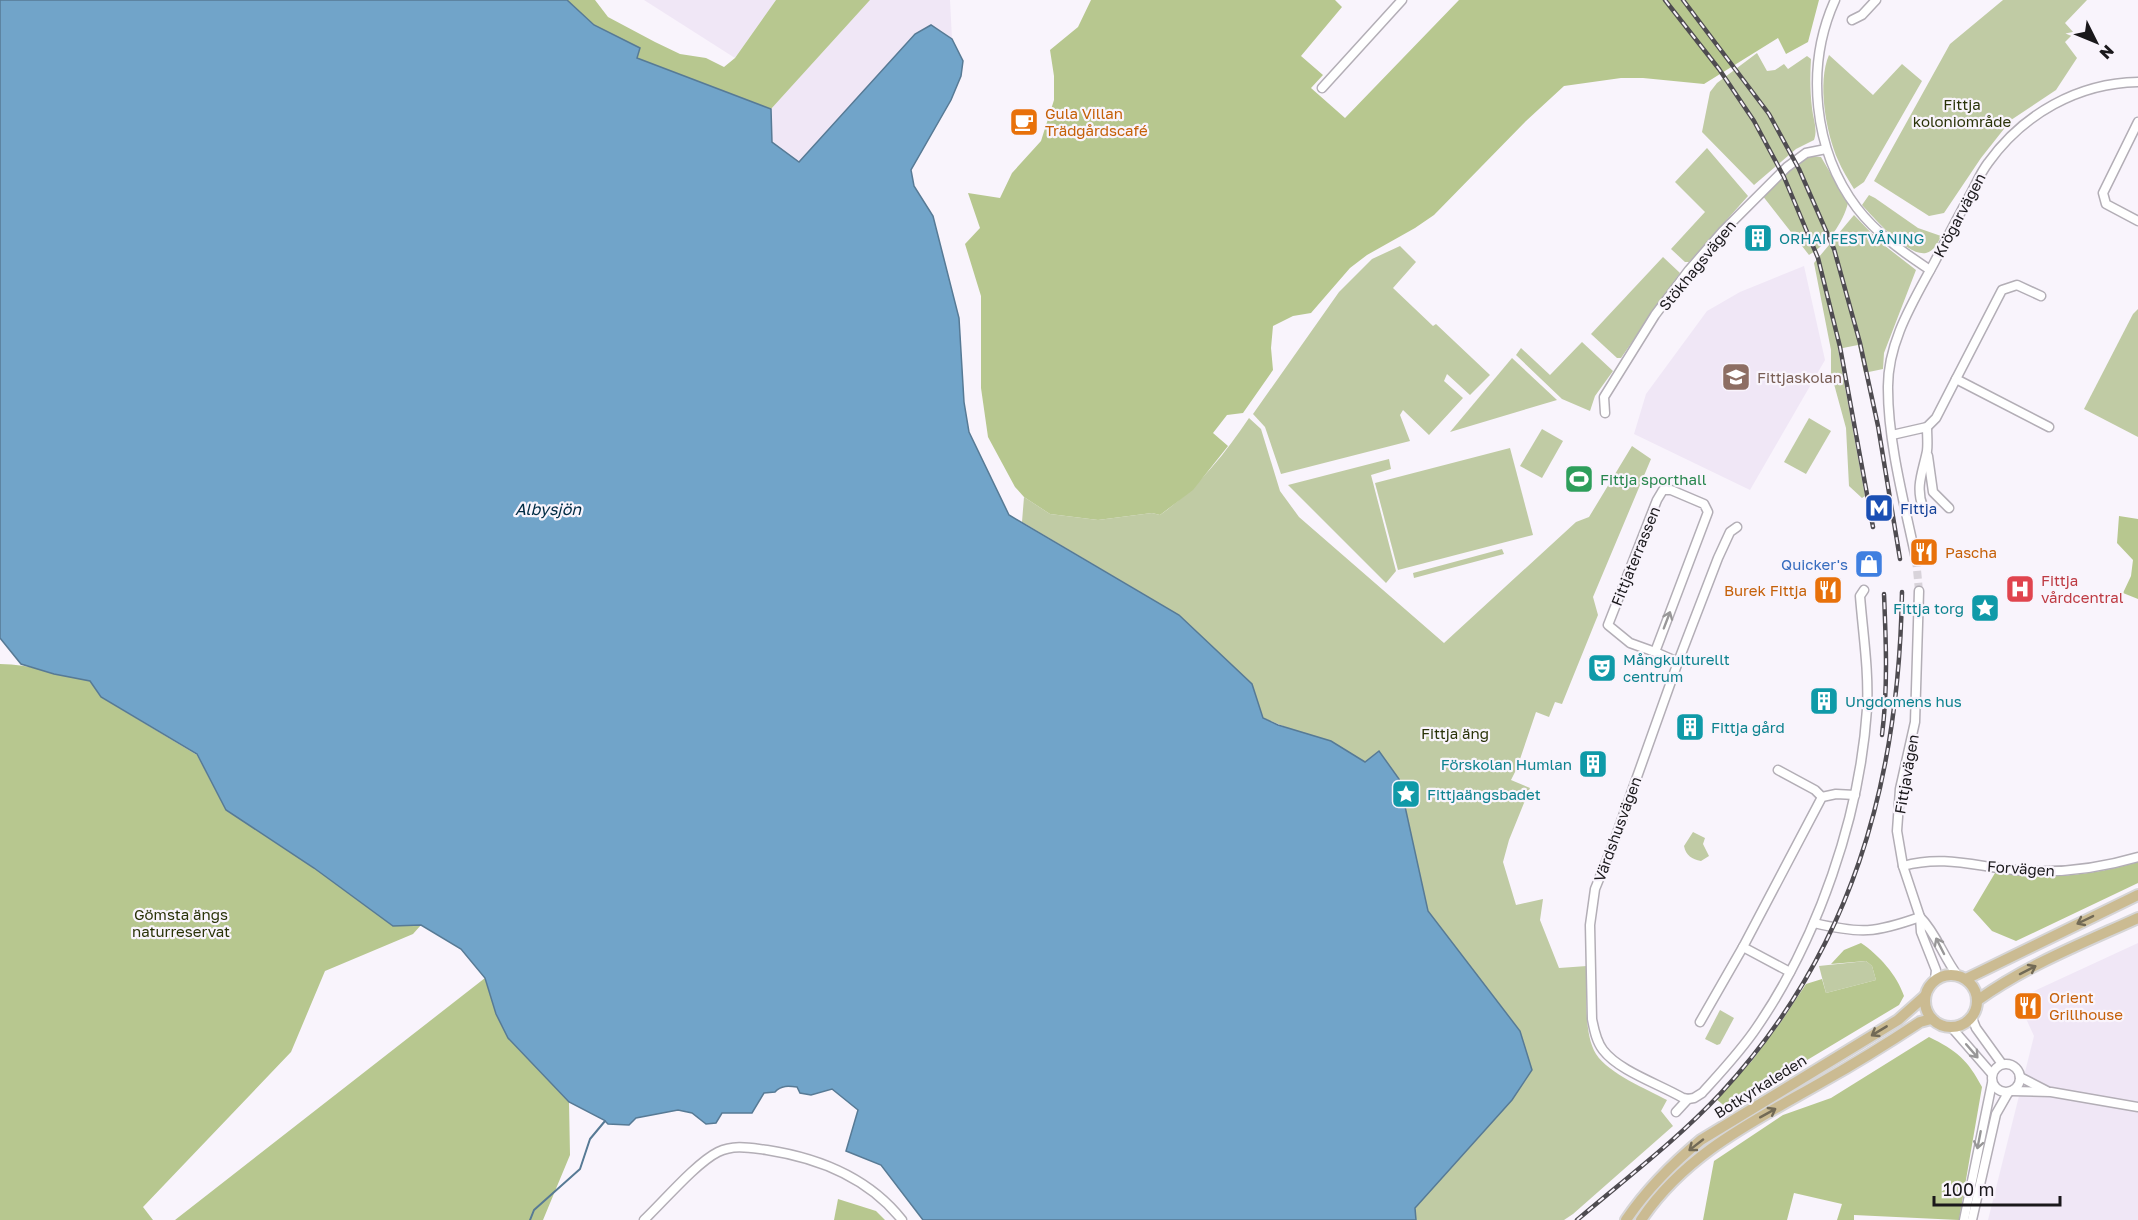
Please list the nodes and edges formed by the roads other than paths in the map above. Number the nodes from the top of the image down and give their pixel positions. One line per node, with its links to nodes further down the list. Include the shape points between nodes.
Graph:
1 (1402, 0): 6 (street)
2 (1836, 0): 8 (street, via 1821,39 1817,79)
3 (1876, 0): 4 (street)
4 (1852, 20)
5 (2138, 82): 10 (street, Krögarvägen, via 2088,89 2041,111 2025,124 1987,163)
6 (1322, 88)
7 (2138, 122): 9 (street, via 2103,194 2106,204)
8 (1826, 149): 10 (street, via 1858,209 1889,241); 13 (street, Stökhagsvägen, via 1806,153 1786,167 1685,274 1604,397)
9 (2138, 220)
10 (1930, 270): 16 (street, Krögarvägen, via 1905,316 1891,356 1888,388)
11 (2042, 296): 12 (street, via 2017,285 2002,290)
12 (1956, 379): 14 (street, via 1936,418); 15 (street)
13 (1605, 413)
14 (1927, 427): 16 (street); 17 (street)
15 (2049, 427)
16 (1892, 435): 21 (street, Krögarvägen)
17 (1927, 450): 18 (street, via 1919,485); 19 (street, via 1934,492)
18 (1923, 507)
19 (1949, 508)
20 (1737, 527): 25 (street, Värdshusvägen, via 1730,532 1718,558)
21 (1916, 559)
22 (1864, 590): 27 (street, via 1860,596 1867,707)
23 (1919, 591): 30 (street, Fittjavägen, via 1915,722 1897,808)
24 (1655, 652): 24 (street, Fittjaterrassen, one-way to 24, via 1708,512 1704,504 1671,490 1664,490 1657,501 1608,625 1630,643); 25 (street, Fittjaterrassen)
25 (1678, 662): 50 (street, Värdshusvägen, via 1595,889 1590,948 1592,1019 1602,1049 1617,1062)
26 (1778, 770): 28 (street)
27 (1855, 795): 28 (street); 34 (street)
28 (1822, 797): 35 (street)
29 (2138, 857): 30 (street, Forvägen, via 2059,872 1939,860)
30 (1903, 866): 32 (street, Fittjavägen)
31 (2138, 895): 37 (main road, one-way to 37)
32 (1920, 917): 34 (street, via 1887,929 1866,931 1846,931); 37 (street, Fittjavägen, one-way to 32, via 1950,966 1930,927); 38 (street, Fittjavägen, via 1921,932 1936,970)
33 (2138, 918): 40 (main road, one-way to 33, via 2031,968)
34 (1814, 923): 36 (street)
35 (1743, 947): 36 (street); 43 (street)
36 (1790, 972): 50 (street, via 1732,1060 1702,1093)
37 (1962, 977): 38 (main road, via 1950,975); 40 (main road, via 1976,991)
38 (1935, 980): 39 (main road, Botkyrkaleden)
39 (1925, 996): 41 (main road); 55 (main road, Botkyrkaleden, one-way to 55, via 1898,1020 1701,1140 1655,1183)
40 (1978, 1000): 42 (main road)
41 (1931, 1018): 44 (main road); 56 (main road, Botkyrkaleden, one-way to 41, via 1684,1168 1708,1150)
42 (1972, 1018): 44 (main road); 45 (street)
43 (1700, 1022)
44 (1952, 1028): 47 (street, one-way to 47)
45 (2002, 1064): 46 (street, via 2012,1065); 47 (street, via 1996,1067)
46 (2020, 1077): 48 (street); 49 (street)
47 (1992, 1079): 48 (street, via 1998,1090); 57 (street, one-way to 57)
48 (2010, 1092): 49 (street); 58 (street, via 1996,1114)
49 (2050, 1092): 51 (street)
50 (1688, 1099): 52 (street)
51 (2138, 1107)
52 (1676, 1112)
53 (644, 1220): 54 (street, via 705,1160 725,1149 740,1147 826,1164 881,1197)
54 (902, 1220)
55 (1626, 1220)
56 (1641, 1220)
57 (1964, 1220)
58 (1972, 1220)

